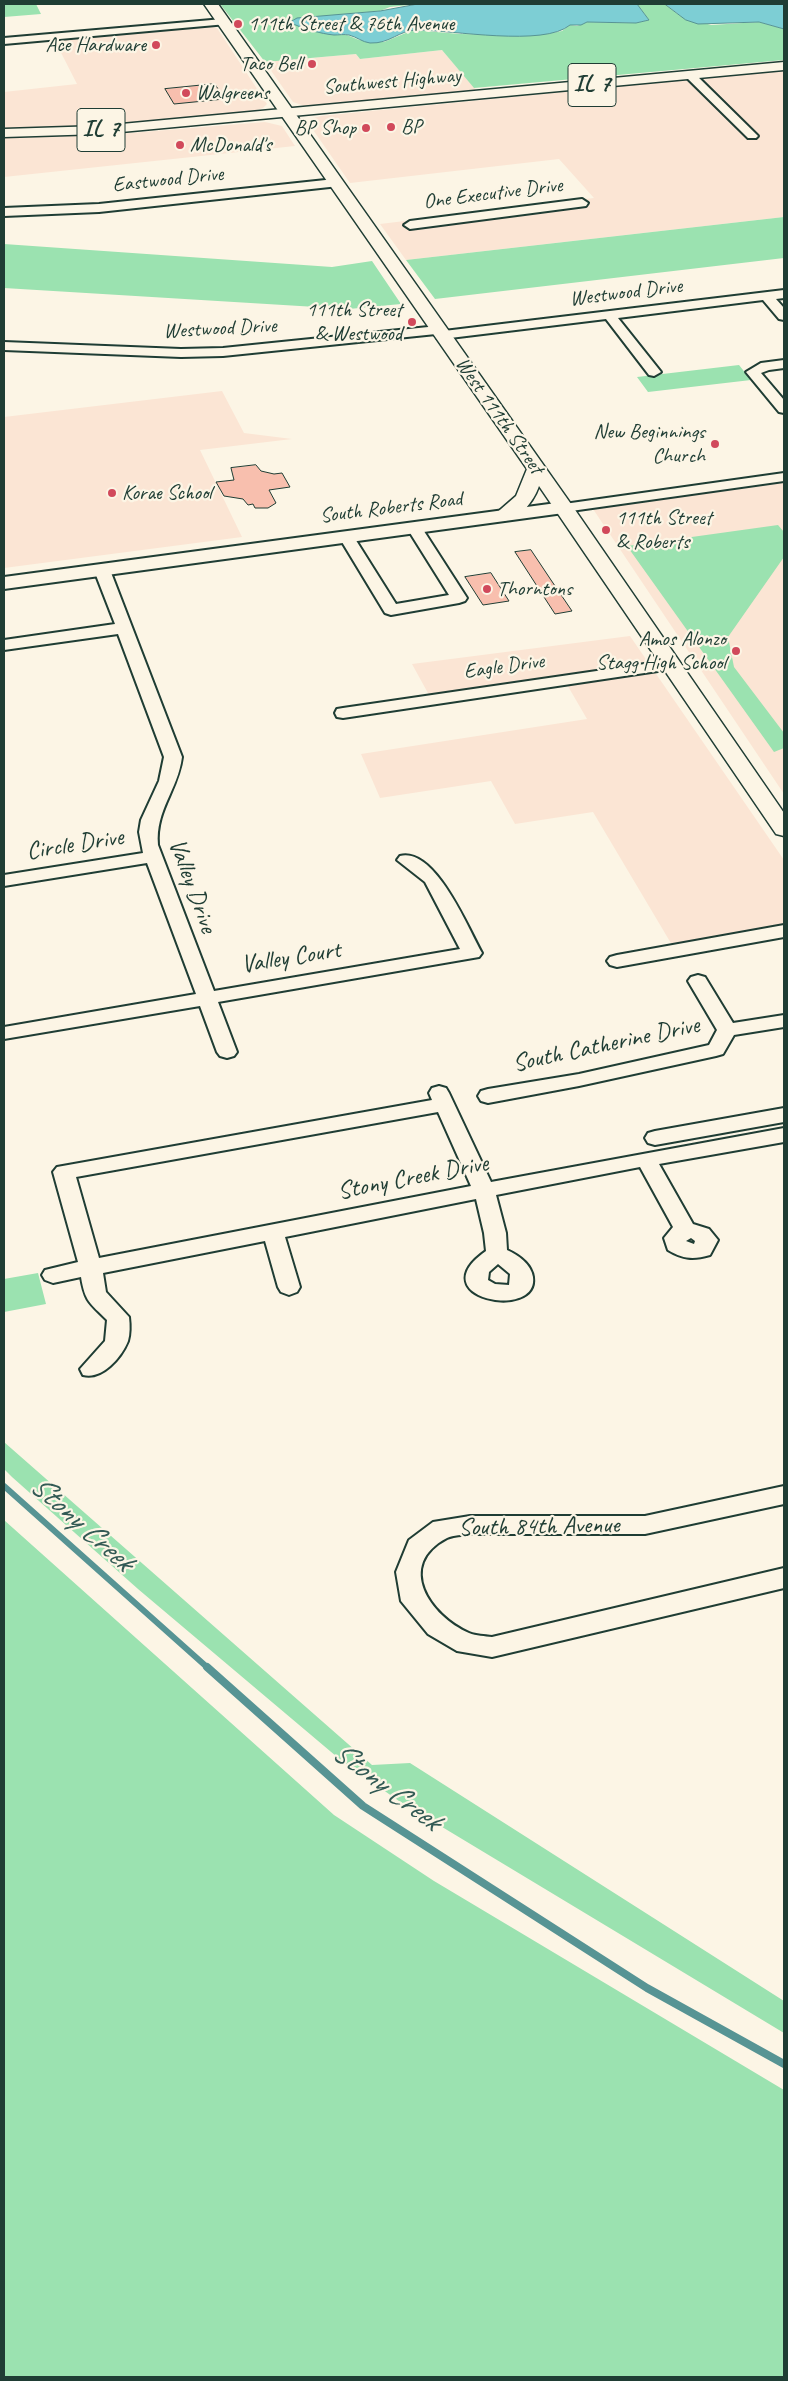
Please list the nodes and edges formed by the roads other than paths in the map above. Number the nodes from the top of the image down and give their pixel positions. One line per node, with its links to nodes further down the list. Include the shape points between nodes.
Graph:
1 (211, 4): 2 (main road, West 111th Street)
2 (223, 22): 3 (street); 6 (main road, West 111th Street)
3 (4, 41)
4 (784, 66): 5 (main road, Southwest Highway / IL 7)
5 (690, 75): 6 (main road, Southwest Highway / IL 7); 8 (street)
6 (287, 113): 7 (main road, Southwest Highway / IL 7, via 100,130); 9 (main road, West 111th Street)
7 (4, 133)
8 (752, 136)
9 (335, 183): 11 (street, Eastwood Drive, via 100,208); 17 (main road, West 111th Street)
10 (582, 203): 12 (street, One Executive Drive)
11 (4, 212)
12 (410, 225)
13 (784, 294): 14 (street, Westwood Drive)
14 (766, 296): 15 (street, Westwood Drive); 16 (street)
15 (609, 315): 17 (street, Westwood Drive); 20 (street)
16 (784, 316)
17 (440, 332): 18 (street, Westwood Drive, via 223,352); 23 (main road, West 111th Street)
18 (4, 346)
19 (784, 364): 21 (street, via 766,366 753,372)
20 (654, 372)
21 (778, 394): 22 (street)
22 (784, 409)
23 (536, 469): 25 (main road, West 111th Street); 26 (main road, via 528,496)
24 (784, 477): 25 (street, South Roberts Road)
25 (564, 508): 26 (street, South Roberts Road); 33 (main road, West 111th Street)
26 (503, 516): 27 (street, South Roberts Road)
27 (415, 528): 28 (street, South Roberts Road); 28 (street, via 459,598 391,610)
28 (347, 537): 29 (street, South Roberts Road)
29 (102, 570): 30 (street, South Roberts Road); 31 (street, Valley Drive)
30 (4, 583)
31 (124, 628): 32 (street); 36 (street, Valley Drive, via 173,757 171,777 148,820 147,836)
32 (4, 645)
33 (672, 665): 34 (street, Eagle Drive); 35 (main road, West 111th Street)
34 (343, 712)
35 (784, 829)
36 (153, 857): 38 (street, Circle Drive); 42 (street, Valley Drive)
37 (406, 860): 42 (street, Valley Court, via 432,879 472,953)
38 (4, 882)
39 (784, 931): 40 (street)
40 (617, 960)
41 (698, 981): 44 (street)
42 (206, 998): 45 (street, Valley Court); 46 (street, Valley Drive)
43 (784, 1021): 44 (street, South Catherine Drive)
44 (727, 1030): 47 (street, South Catherine Drive, via 716,1050 580,1080)
45 (4, 1032)
46 (227, 1052)
47 (488, 1096)
48 (784, 1115): 49 (street)
49 (736, 1133): 50 (street, Stony Creek Drive); 51 (street); 52 (street, Stony Creek Drive)
50 (784, 1135)
51 (655, 1138)
52 (646, 1159): 53 (street, Stony Creek Drive); 54 (street)
53 (485, 1192): 55 (street, Stony Creek Drive); 56 (street, via 496,1229); 57 (street, via 441,1098 64,1172)
54 (686, 1231)
55 (273, 1232): 57 (street, Stony Creek Drive); 59 (street)
56 (497, 1254)
57 (91, 1268): 58 (street, Stony Creek Drive); 60 (street, via 95,1295 118,1316 119,1333 114,1349)
58 (53, 1275)
59 (289, 1288)
60 (90, 1369)
61 (784, 1495): 62 (street, South 84th Avenue, via 645,1525 470,1525 442,1529 418,1547 408,1572 414,1601 437,1628 466,1644 492,1647)
62 (784, 1578)

